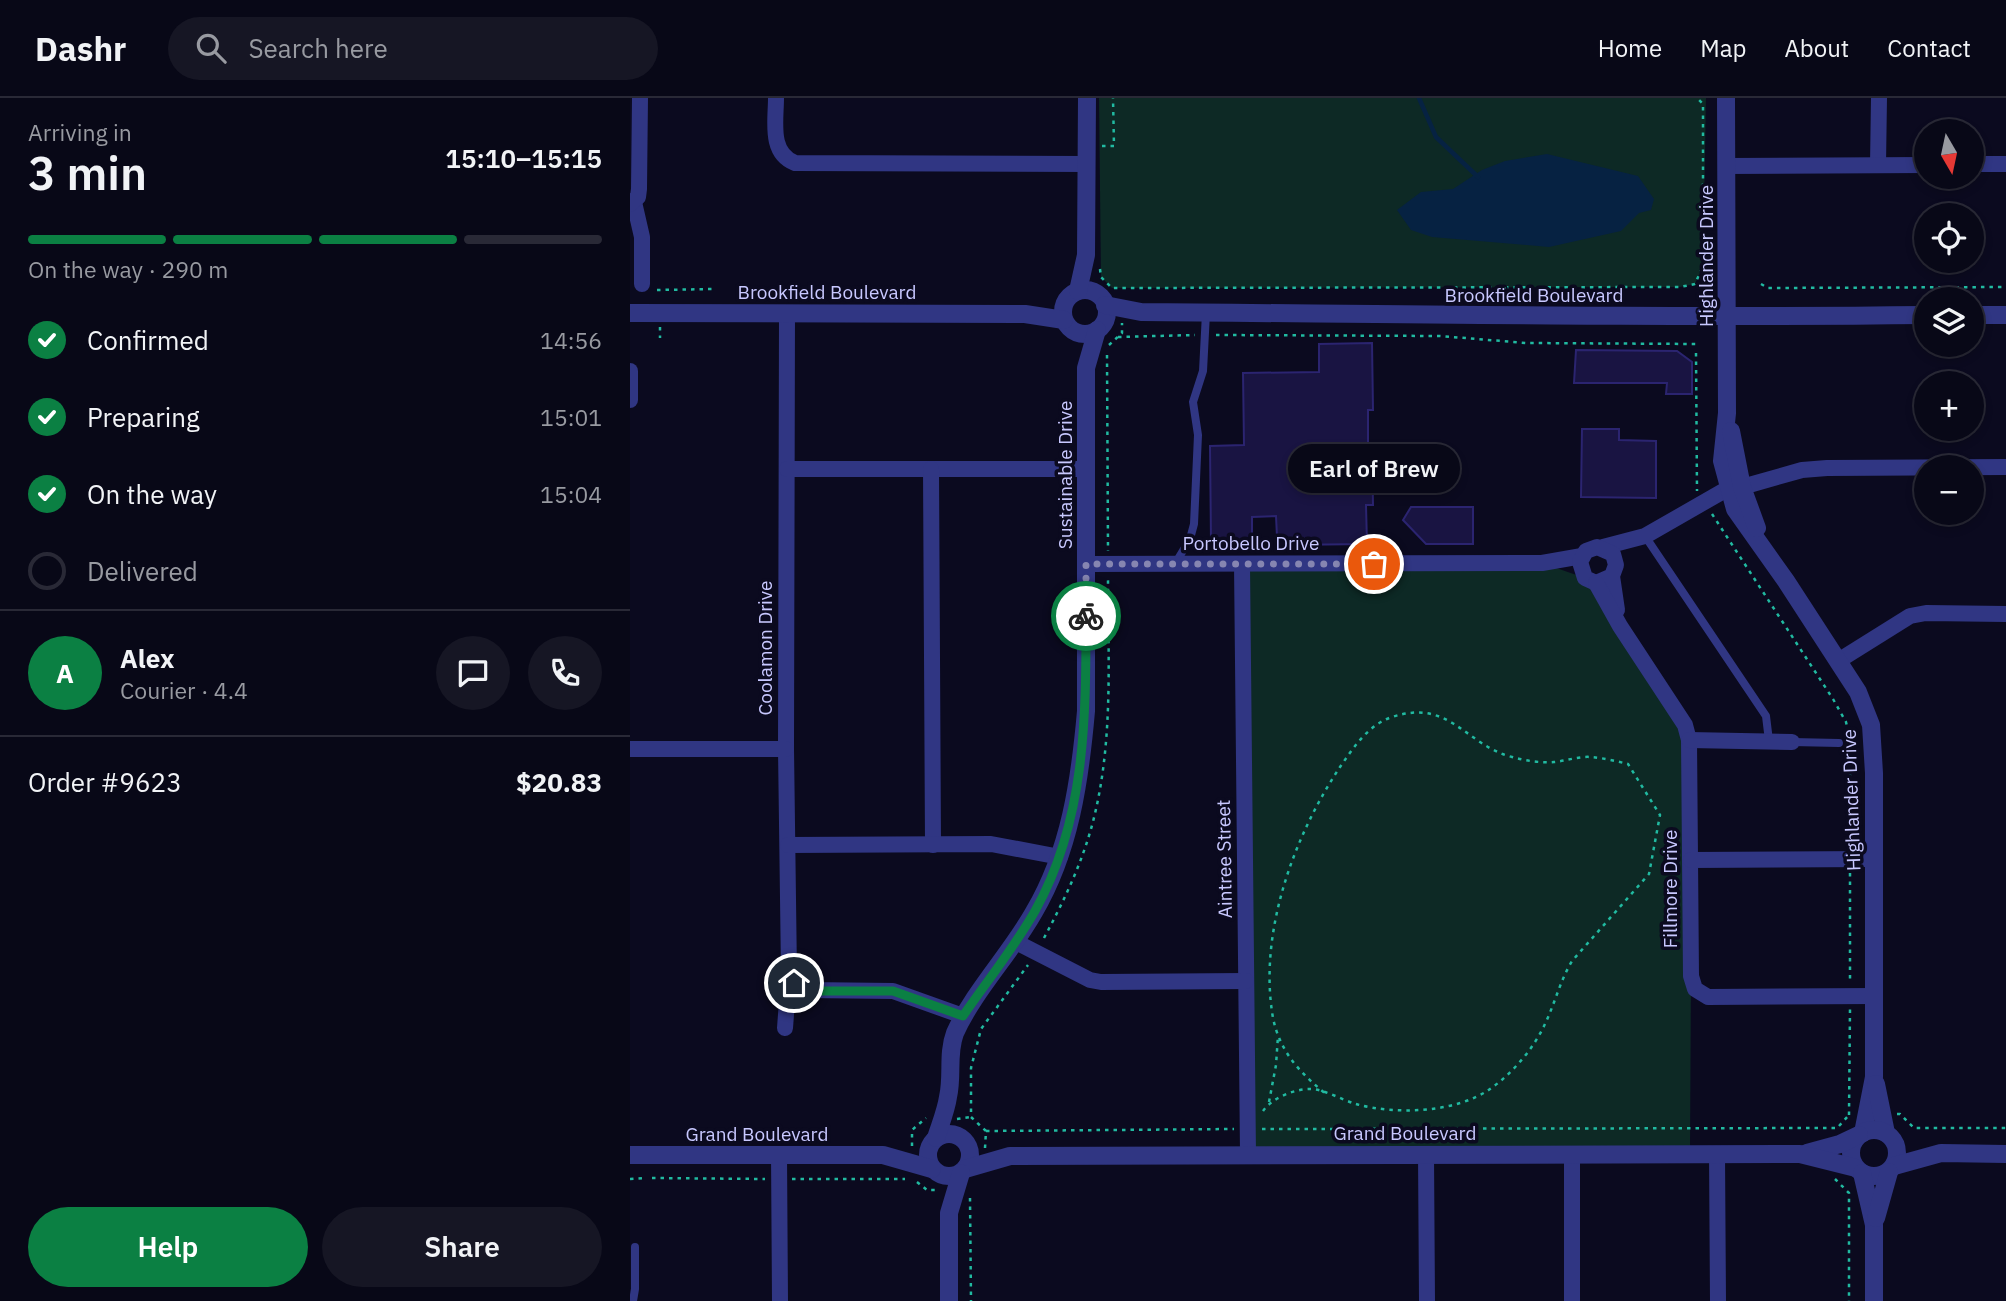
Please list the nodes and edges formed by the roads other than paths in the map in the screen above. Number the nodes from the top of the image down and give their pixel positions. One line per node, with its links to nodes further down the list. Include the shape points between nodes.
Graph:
1 (776, 98): 6 (street, via 777,147 795,163)
2 (1087, 98): 6 (street, Sustainable Drive)
3 (1726, 98): 11 (street, Highlander Drive)
4 (1879, 98): 10 (street)
5 (636, 106): 12 (street, via 639,187)
6 (1087, 164): 14 (street, Sustainable Drive)
7 (1914, 164): 10 (street)
8 (1984, 164): 9 (street)
9 (2006, 164)
10 (1878, 165): 11 (street)
11 (1726, 166): 21 (street, Highlander Drive)
12 (632, 203): 13 (street)
13 (651, 288)
14 (1085, 312): 16 (street, Brookfield Boulevard); 17 (street, Brookfield Boulevard); 27 (street, Sustainable Drive)
15 (630, 313): 16 (street, Brookfield Boulevard)
16 (788, 313): 25 (street, Coolamon Drive)
17 (1206, 313): 21 (street, Brookfield Boulevard); 34 (lane, via 1203,372 1193,402 1198,435 1194,524)
18 (2006, 314): 20 (street)
19 (1914, 315): 21 (street, Brookfield Boulevard)
20 (1984, 315)
21 (1727, 317): 28 (street, Highlander Drive, via 1727,414)
22 (630, 371): 23 (street)
23 (630, 400)
24 (2006, 467): 28 (street, via 1827,468)
25 (787, 469): 26 (street); 46 (street, Coolamon Drive)
26 (932, 469): 27 (street); 48 (street)
27 (1087, 469): 33 (street, Sustainable Drive)
28 (1735, 488): 29 (street); 40 (street, Highlander Drive, via 1766,552)
29 (1645, 536): 30 (street); 36 (street); 42 (lane, via 1766,716)
30 (1603, 548): 31 (street, via 1591,548); 36 (street, via 1613,554)
31 (1582, 556): 32 (street, Portobello Drive); 37 (street, via 1580,568)
32 (1542, 563): 35 (street, Portobello Drive); 37 (street, Portobello Drive)
33 (1086, 564): 34 (street, Portobello Drive); 49 (street, Sustainable Drive, via 1083,750)
34 (1175, 564): 35 (street, Portobello Drive)
35 (1242, 564): 53 (street, Aintree Street)
36 (1614, 571): 37 (street); 39 (street)
37 (1591, 581): 39 (street, Fillmore Drive)
38 (2006, 614): 40 (street, via 1910,616)
39 (1620, 626): 41 (street, Fillmore Drive, via 1685,725)
40 (1838, 661): 50 (street, Highlander Drive, via 1863,701 1871,725)
41 (1689, 740): 42 (street); 51 (street, Fillmore Drive)
42 (1769, 741): 43 (street)
43 (1792, 741): 44 (lane)
44 (1839, 743)
45 (630, 749): 46 (street)
46 (786, 749): 47 (street, Coolamon Drive)
47 (788, 845): 48 (street); 54 (street, Coolamon Drive, via 788,967)
48 (933, 845): 49 (street, via 991,844)
49 (1060, 858): 52 (street, Sustainable Drive)
50 (1874, 859): 51 (street); 55 (street, Highlander Drive)
51 (1690, 860): 55 (street, Fillmore Drive, via 1695,989 1708,998)
52 (1016, 942): 53 (street, via 1101,982); 56 (street, Sustainable Drive)
53 (1246, 981): 66 (street, Aintree Street)
54 (794, 983): 56 (street, via 811,991 893,991); 57 (street, Coolamon Drive)
55 (1874, 996): 58 (street, Highlander Drive)
56 (963, 1016): 59 (street, Sustainable Drive, via 951,1052)
57 (785, 1028)
58 (1874, 1077): 60 (street, Highlander Drive); 61 (street, Highlander Drive)
59 (949, 1095): 62 (street, Sustainable Drive); 63 (street, Sustainable Drive)
60 (1861, 1134): 61 (street, via 1876,1130); 70 (street, Grand Boulevard, via 1836,1146); 76 (street, via 1851,1154)
61 (1888, 1134): 64 (street); 75 (street, via 1897,1146)
62 (934, 1140): 63 (street, via 949,1134); 73 (street, Grand Boulevard); 77 (street, via 927,1155)
63 (964, 1141): 74 (street, Grand Boulevard); 78 (street, via 970,1156)
64 (1941, 1153): 71 (street); 75 (street)
65 (779, 1154): 72 (street, Grand Boulevard); 73 (street, Grand Boulevard); 83 (street)
66 (1248, 1154): 67 (street, Grand Boulevard); 74 (street, Grand Boulevard)
67 (1426, 1154): 68 (street, Grand Boulevard); 85 (street)
68 (1572, 1154): 69 (street, Grand Boulevard); 86 (street)
69 (1717, 1154): 70 (street, Grand Boulevard); 87 (street)
70 (1800, 1154): 76 (street, Grand Boulevard)
71 (2006, 1154)
72 (630, 1155)
73 (883, 1155): 77 (street, Grand Boulevard)
74 (1010, 1156): 78 (street, Grand Boulevard)
75 (1891, 1169): 76 (street, via 1876,1176); 80 (street)
76 (1859, 1170): 80 (street)
77 (935, 1171): 78 (street, via 950,1177); 79 (street)
78 (963, 1171): 79 (street)
79 (949, 1213): 84 (street)
80 (1874, 1225): 88 (street)
81 (635, 1247): 82 (lane)
82 (633, 1301)
83 (780, 1301)
84 (949, 1301)
85 (1427, 1301)
86 (1572, 1301)
87 (1718, 1301)
88 (1874, 1301)

